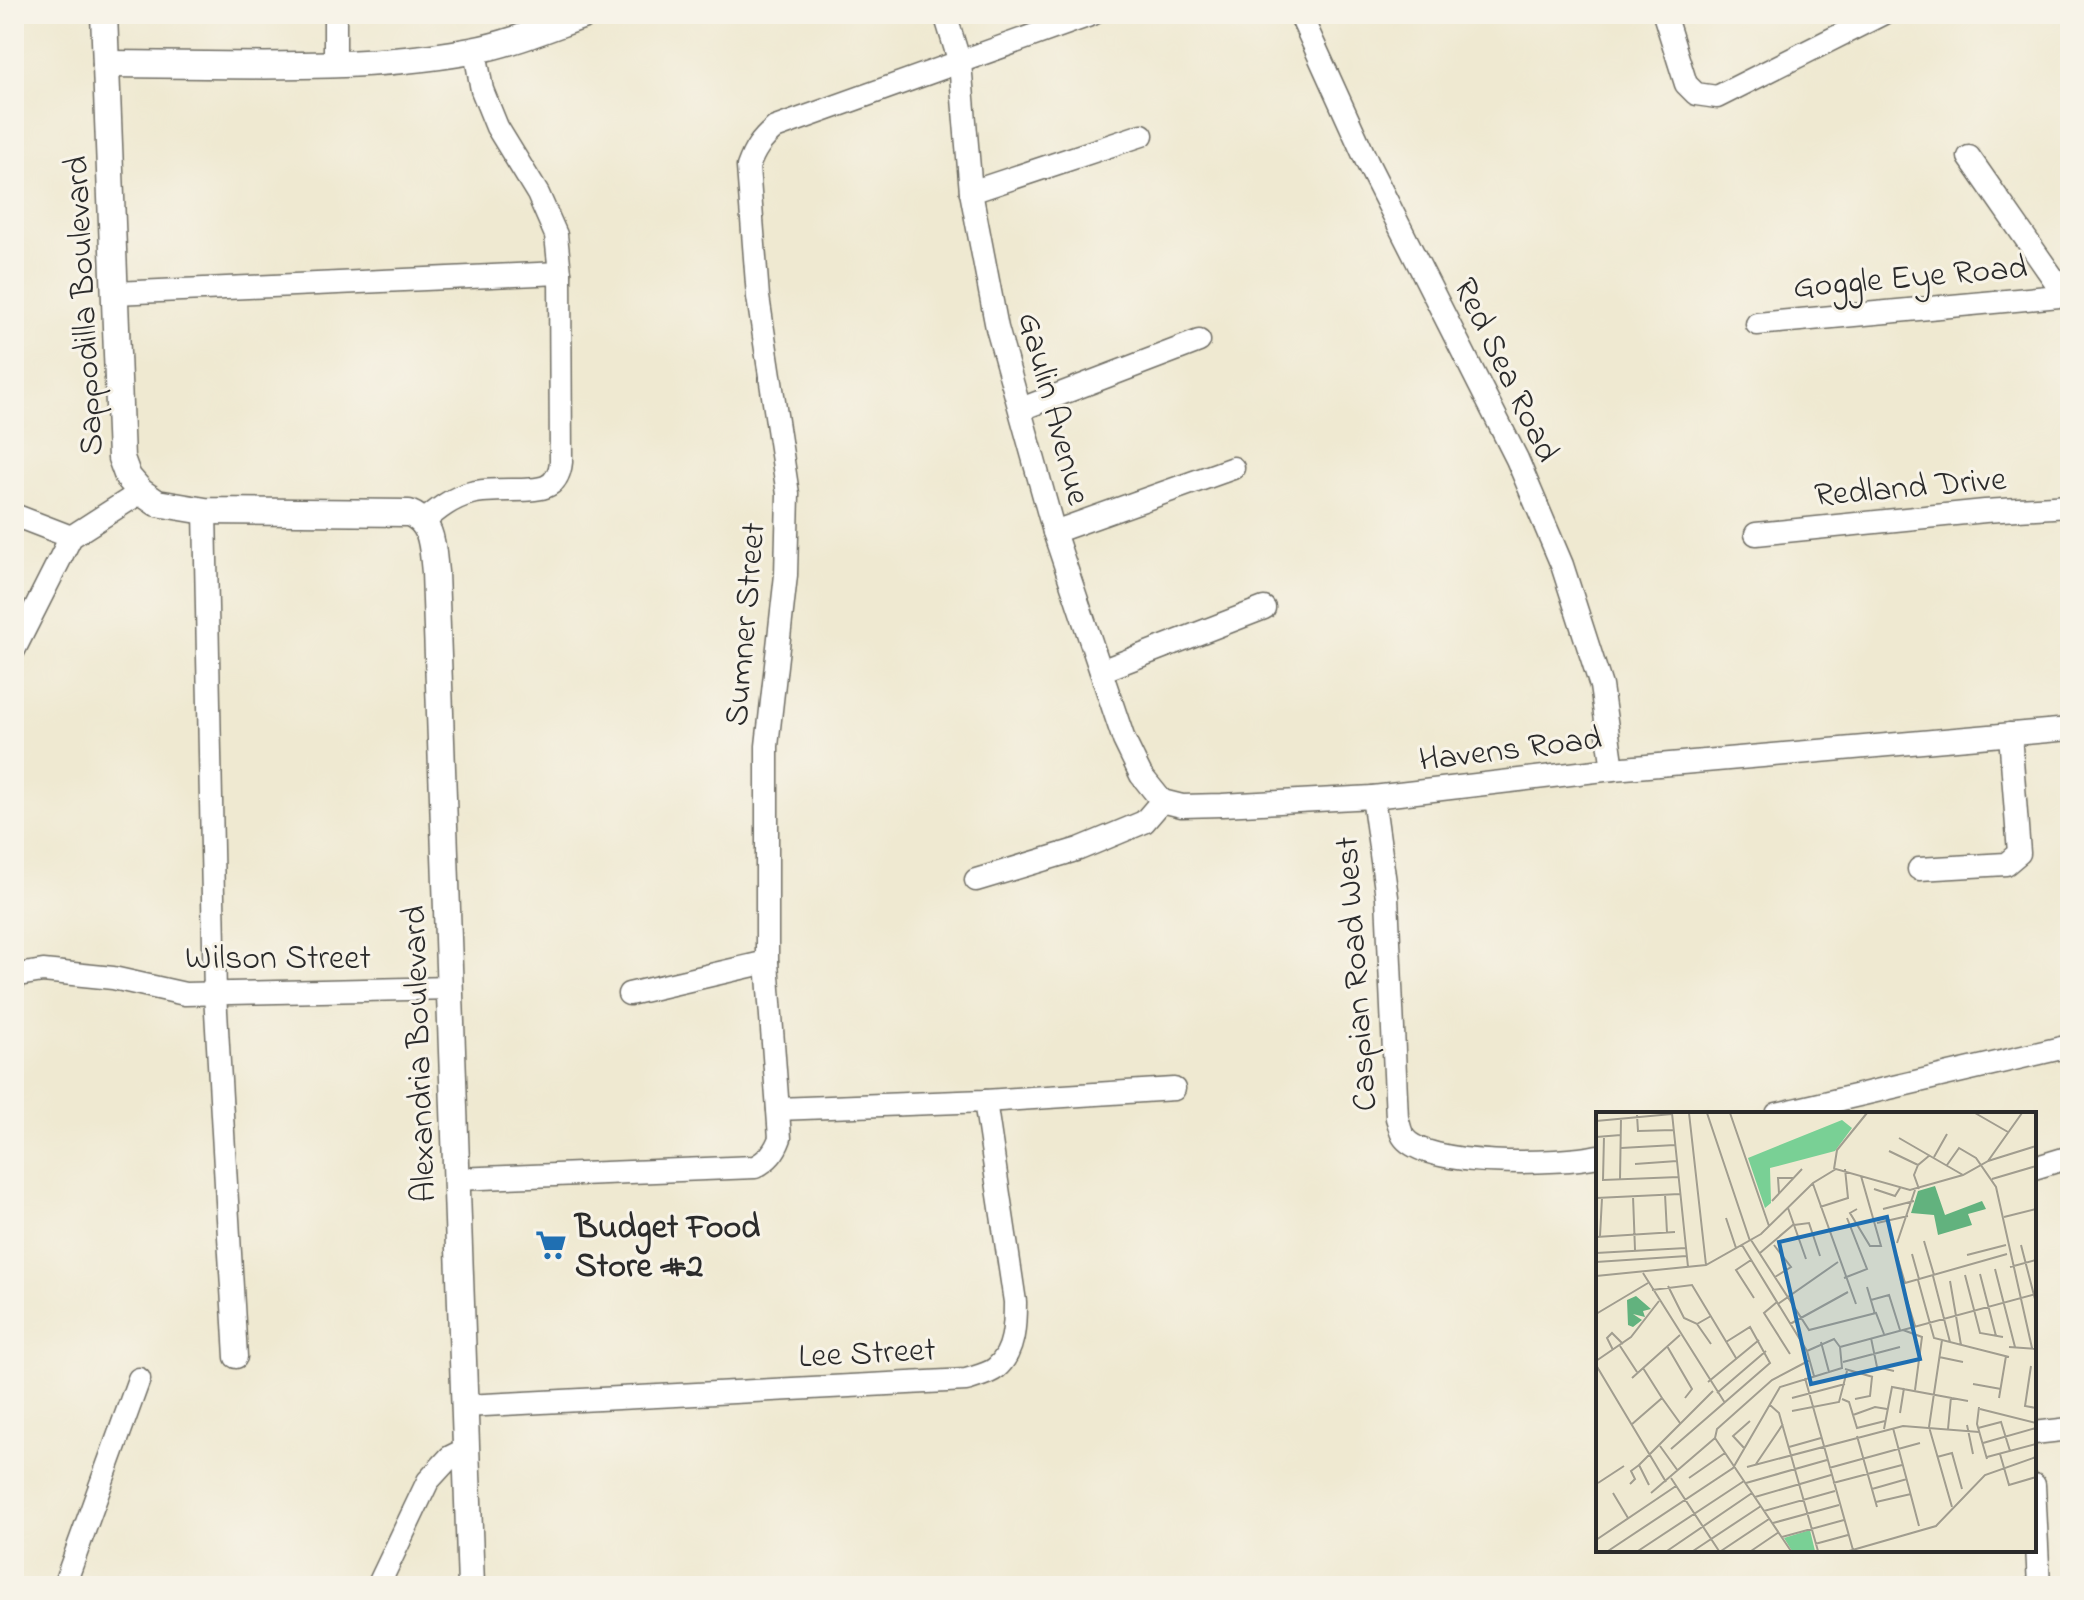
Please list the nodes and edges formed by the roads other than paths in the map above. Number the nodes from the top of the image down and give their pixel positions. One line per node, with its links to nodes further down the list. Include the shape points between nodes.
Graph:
1 (104, 14): 12 (street, Sappodilla Boulevard)
2 (335, 14): 10 (street)
3 (587, 14): 9 (street)
4 (945, 14): 11 (street, Gaulin Avenue)
5 (1093, 14): 11 (street, Sumner Street)
6 (1300, 14): 36 (street, Red Sea Road, via 1368,164 1517,459 1562,565 1601,686)
7 (1664, 14): 8 (street, via 1686,84 1696,94 1717,97)
8 (1882, 14)
9 (475, 51): 10 (street); 16 (street, via 482,90 497,127 556,235)
10 (335, 63): 12 (street)
11 (960, 63): 15 (street, Gaulin Avenue); 41 (street, Sumner Street, via 775,128 753,152 748,167 758,297 788,494 786,575 767,746)
12 (106, 64): 17 (street, Sappodilla Boulevard)
13 (1142, 135): 15 (street)
14 (1969, 157): 18 (street)
15 (971, 192): 21 (street, Gaulin Avenue, via 997,328)
16 (560, 273): 17 (street); 27 (street, via 561,462 556,478 543,488 472,493 451,500)
17 (115, 293): 23 (street, Sappodilla Boulevard, via 121,458)
18 (2068, 295): 19 (street, Goggle Eye Road)
19 (1757, 324)
20 (1199, 341): 21 (street)
21 (1021, 409): 28 (street, Gaulin Avenue)
22 (1233, 468): 28 (street)
23 (141, 492): 25 (street, Sappodilla Boulevard, via 157,503); 30 (street)
24 (2070, 506): 29 (street, Redland Drive)
25 (205, 511): 27 (street, Sappodilla Boulevard, via 409,513); 44 (street)
26 (14, 515): 30 (street)
27 (423, 522): 43 (street, Alexandria Boulevard, via 431,537 435,572)
28 (1054, 532): 33 (street, Gaulin Avenue)
29 (1756, 534)
30 (71, 537): 32 (street)
31 (1264, 608): 33 (street)
32 (14, 650)
33 (1101, 671): 38 (street, Gaulin Avenue, via 1124,740 1141,775)
34 (2070, 729): 35 (street, Havens Road)
35 (2010, 734): 36 (street, Havens Road); 39 (street, via 2019,853 2006,864)
36 (1613, 769): 37 (street, Havens Road)
37 (1373, 797): 38 (street, Havens Road, via 1182,806); 51 (street, Caspian Road West, via 1387,897 1397,1118 1403,1137 1423,1151 1457,1159 1548,1162)
38 (1162, 801): 40 (street, via 1144,822 1079,849)
39 (1919, 869)
40 (976, 880)
41 (767, 962): 45 (street); 49 (street, Sumner Street)
42 (15, 976): 44 (street, Wilson Street, via 43,971)
43 (451, 988): 44 (street, Wilson Street); 54 (street, Alexandria Boulevard)
44 (215, 994): 55 (street)
45 (629, 994)
46 (2070, 1046): 50 (street)
47 (1174, 1089): 48 (street)
48 (985, 1101): 49 (street); 57 (street, Lee Street, via 1016,1327 1009,1351 995,1369 966,1380)
49 (778, 1109): 54 (street, Sumner Street, via 777,1148 755,1167)
50 (1786, 1112)
51 (1596, 1156)
52 (2070, 1157): 53 (street)
53 (2036, 1167)
54 (457, 1179): 57 (street, Alexandria Boulevard)
55 (236, 1357)
56 (139, 1379): 62 (street)
57 (465, 1406): 60 (street, Alexandria Boulevard)
58 (2070, 1429): 59 (street)
59 (2036, 1433)
60 (466, 1449): 63 (street, via 450,1457 428,1481); 64 (street, Alexandria Boulevard)
61 (2036, 1525): 65 (street)
62 (64, 1586)
63 (378, 1586)
64 (471, 1586)
65 (2039, 1586)

